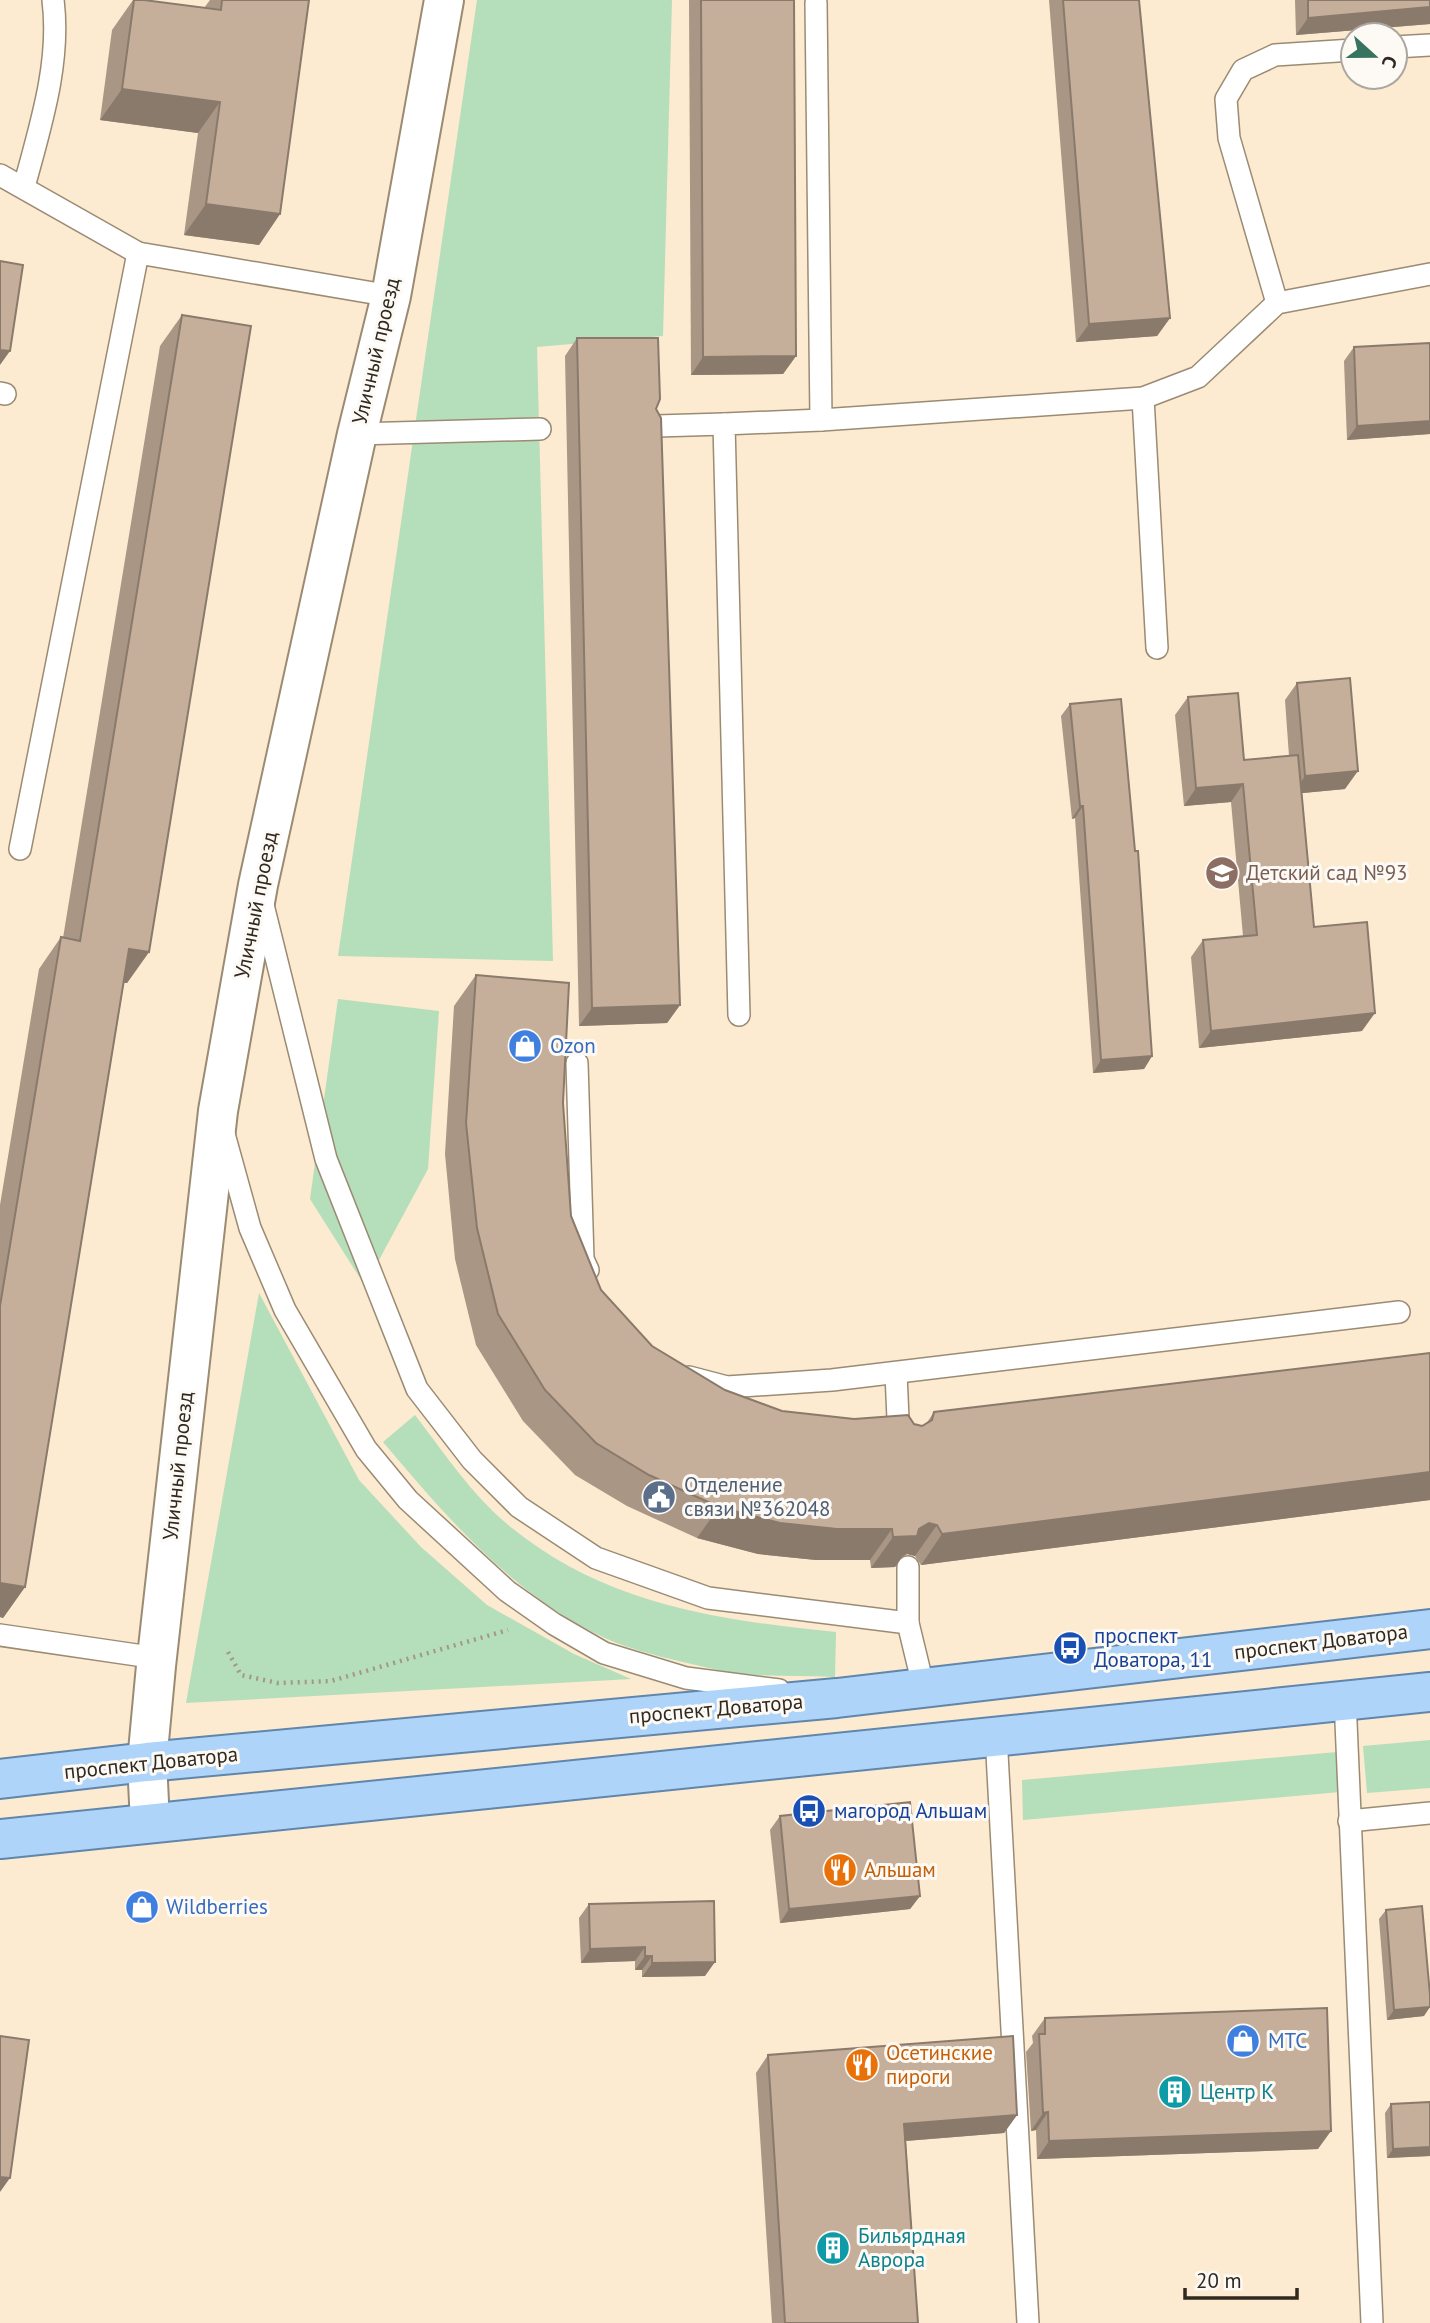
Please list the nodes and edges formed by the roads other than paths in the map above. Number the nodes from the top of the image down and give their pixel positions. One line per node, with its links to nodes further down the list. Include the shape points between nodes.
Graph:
1 (53, 0): 8 (lane, via 57,27 46,103)
2 (444, 0): 11 (street, Уличный проезд)
3 (816, 3): 14 (lane)
4 (1430, 45): 5 (lane)
5 (1409, 46)
6 (1339, 51): 12 (lane, via 1275,55 1243,70 1226,99 1229,138)
7 (0, 175): 8 (lane)
8 (24, 187): 9 (lane)
9 (138, 253): 11 (lane); 20 (lane)
10 (1430, 274): 12 (lane)
11 (391, 296): 18 (street, Уличный проезд)
12 (1277, 303): 13 (lane, via 1198,377)
13 (1143, 398): 14 (lane); 19 (lane)
14 (821, 421): 15 (lane)
15 (724, 424): 16 (lane); 22 (lane)
16 (657, 426)
17 (540, 429): 18 (lane)
18 (357, 434): 21 (street, Уличный проезд)
19 (1157, 648)
20 (20, 849)
21 (258, 885): 24 (street, Уличный проезд); 31 (lane, via 326,1159 416,1389 472,1460 519,1507 596,1558 708,1598)
22 (739, 1015)
23 (577, 1063): 25 (lane, via 583,1259)
24 (218, 1111): 34 (street, Уличный проезд); 37 (lane, via 250,1228 285,1310 366,1449 408,1500 507,1591 604,1653 686,1678)
25 (598, 1289)
26 (1399, 1312): 28 (lane)
27 (676, 1370): 28 (lane, via 727,1387)
28 (895, 1373): 29 (lane)
29 (900, 1444)
30 (908, 1567): 31 (lane)
31 (908, 1623): 35 (lane)
32 (1430, 1629): 35 (main road, проспект Доватора)
33 (0, 1635): 34 (lane)
34 (157, 1658): 40 (street, Уличный проезд)
35 (925, 1689): 37 (main road, проспект Доватора)
36 (1430, 1692): 38 (main road)
37 (837, 1698): 40 (main road, проспект Доватора)
38 (1345, 1699): 39 (main road); 43 (lane)
39 (996, 1735): 44 (main road); 46 (lane)
40 (147, 1762): 41 (main road, проспект Доватора); 44 (street, Уличный проезд)
41 (0, 1779)
42 (1430, 1813): 43 (lane)
43 (1349, 1821): 47 (lane)
44 (150, 1822): 45 (main road)
45 (0, 1839)
46 (1028, 2323)
47 (1372, 2323)

